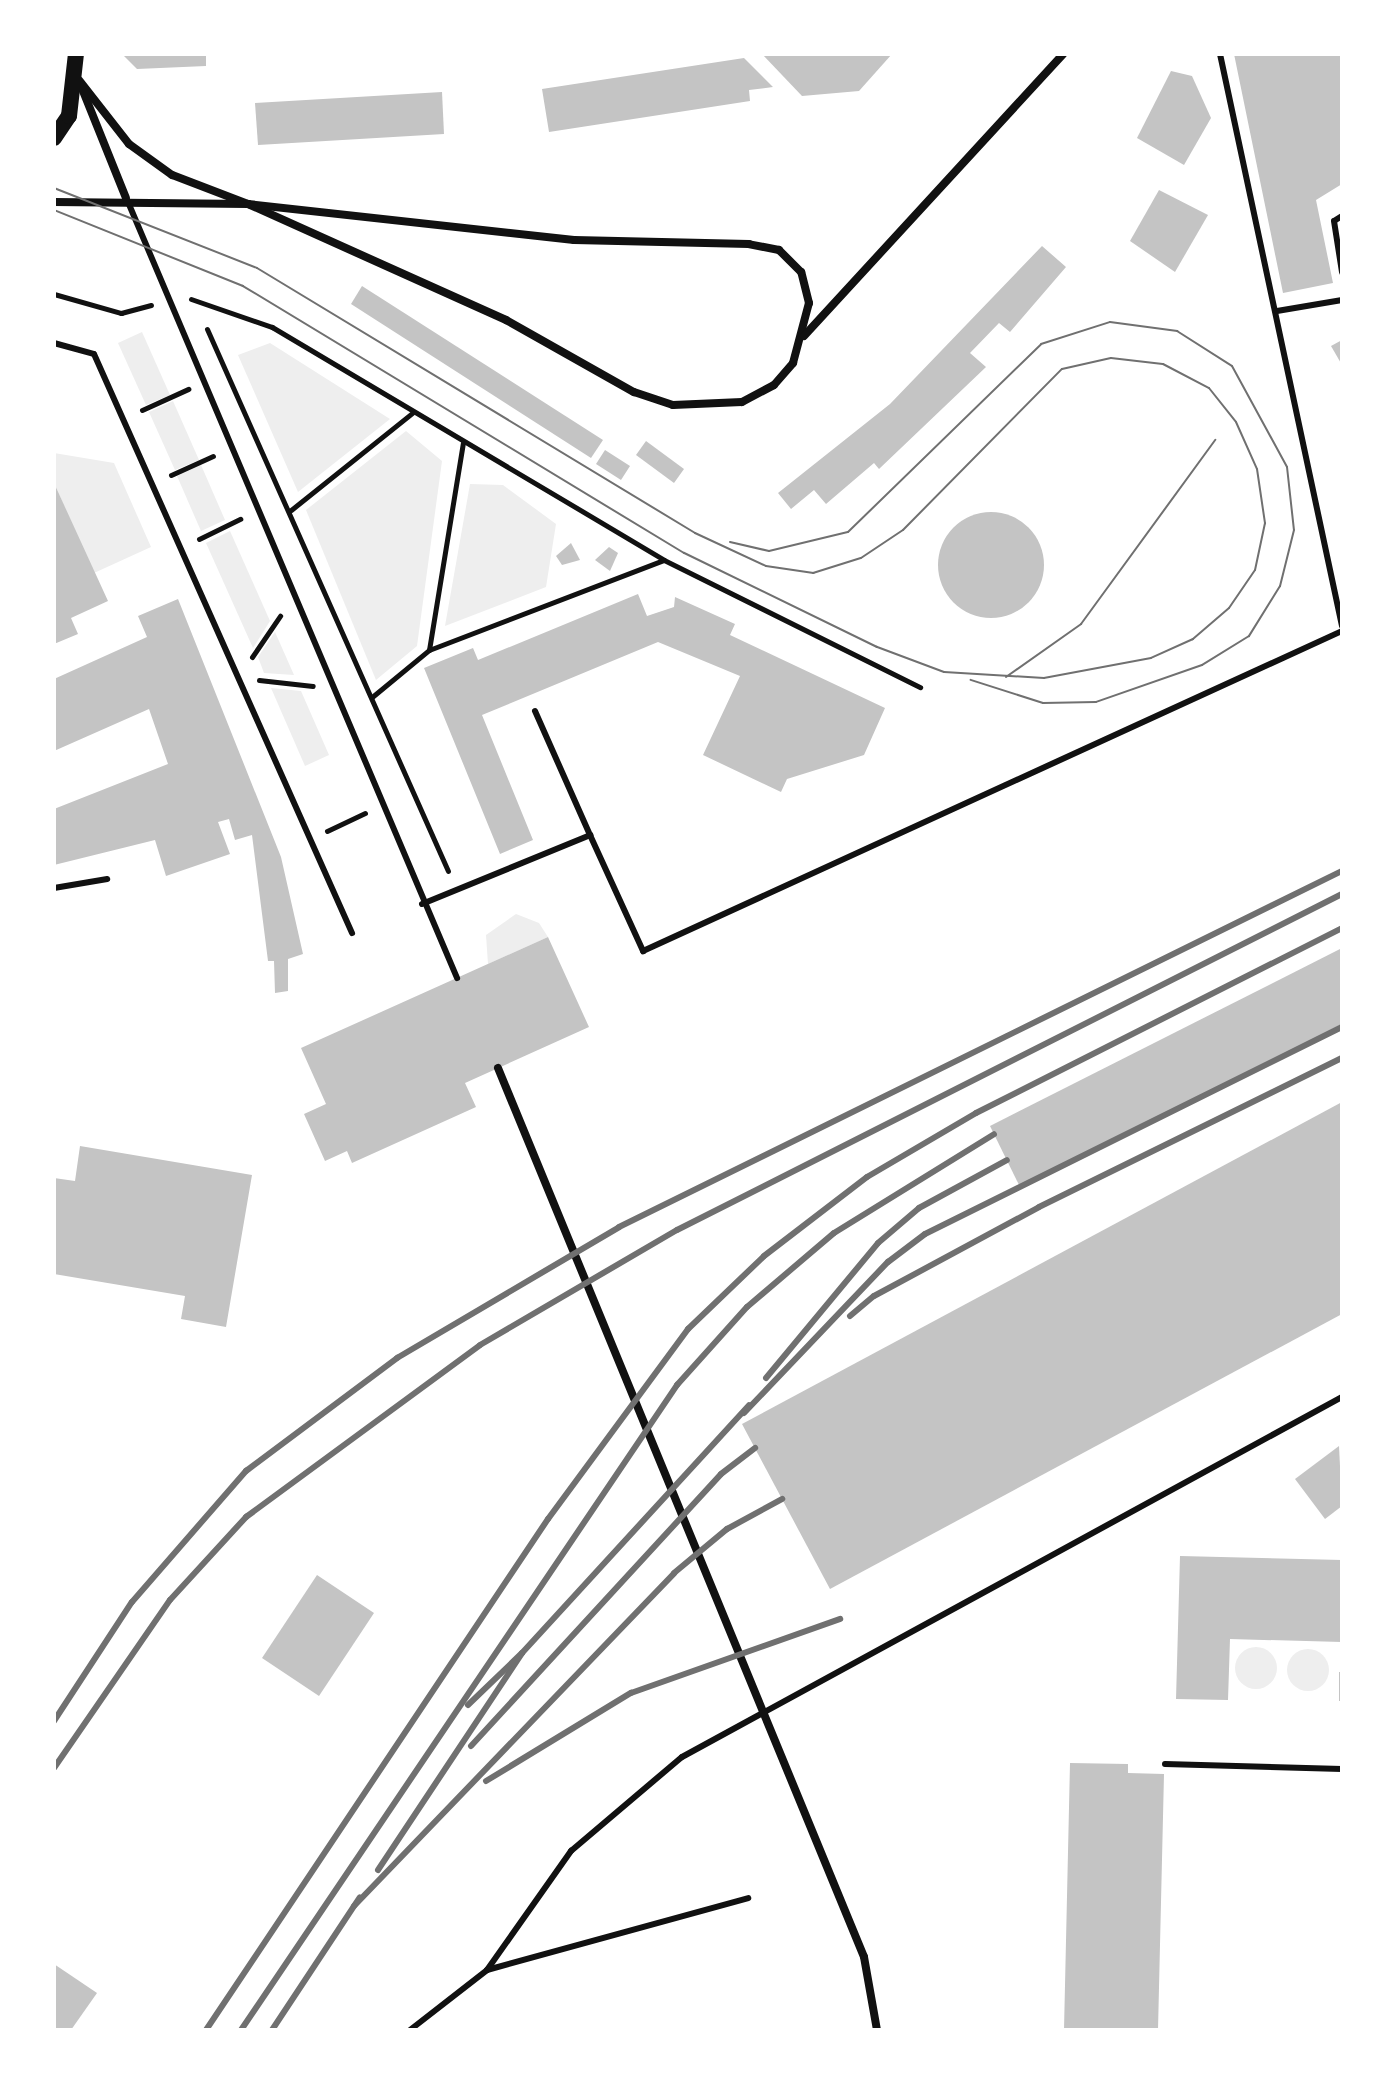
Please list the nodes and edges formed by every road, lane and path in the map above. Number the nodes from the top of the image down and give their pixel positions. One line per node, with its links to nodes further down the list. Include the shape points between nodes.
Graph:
1 (76, 54): 4 (main road)
2 (1063, 54): 17 (street)
3 (1220, 54): 15 (lane)
4 (79, 80): 5 (main road); 6 (street); 8 (street, via 129,144 172,175)
5 (54, 138)
6 (126, 198): 7 (street); 8 (street); 13 (lane)
7 (54, 202)
8 (248, 204): 17 (street, via 506,320 634,392 673,405 742,402 774,385); 17 (street, via 574,240 779,250 801,272 809,303)
9 (1342, 216): 10 (lane, via 1334,221)
10 (1342, 272)
11 (54, 294): 13 (path, via 121,313)
12 (1342, 300): 15 (lane)
13 (166, 301): 20 (lane)
14 (192, 308): 21 (path, via 183,296 272,327)
15 (1277, 311): 32 (lane)
16 (201, 320): 19 (path)
17 (801, 339)
18 (54, 343): 22 (lane, via 94,354)
19 (230, 370): 20 (path); 23 (path)
20 (201, 383): 22 (path); 25 (lane)
21 (413, 413): 24 (path); 27 (path)
22 (123, 419): 26 (lane)
23 (258, 436): 25 (path); 27 (path)
24 (463, 443): 30 (path); 33 (path)
25 (229, 449): 26 (path); 28 (lane)
26 (152, 484): 29 (lane)
27 (291, 510): 37 (path)
28 (256, 512): 29 (path); 31 (lane)
29 (180, 548): 34 (lane)
30 (664, 560): 33 (path); 35 (path)
31 (292, 599): 34 (path); 36 (lane)
32 (1342, 628): 41 (lane, via 643,951)
33 (429, 650): 37 (path)
34 (238, 677): 36 (path); 42 (lane)
35 (920, 687)
36 (330, 688): 40 (lane)
37 (372, 697): 39 (path)
38 (535, 711): 41 (lane)
39 (413, 790): 40 (path); 45 (path)
40 (380, 806): 42 (path); 46 (lane)
41 (590, 835): 45 (lane)
42 (310, 840): 47 (lane)
43 (107, 879): 44 (lane)
44 (54, 888)
45 (456, 890): 46 (lane)
46 (422, 904): 48 (lane)
47 (352, 933)
48 (457, 978)
49 (498, 1068): 56 (street, via 864,1957)
50 (1342, 1397): 54 (lane, via 682,1757 571,1851)
51 (1165, 1764): 52 (lane)
52 (1342, 1769)
53 (748, 1898): 54 (lane)
54 (487, 1970): 55 (lane)
55 (410, 2030)
56 (877, 2030)

